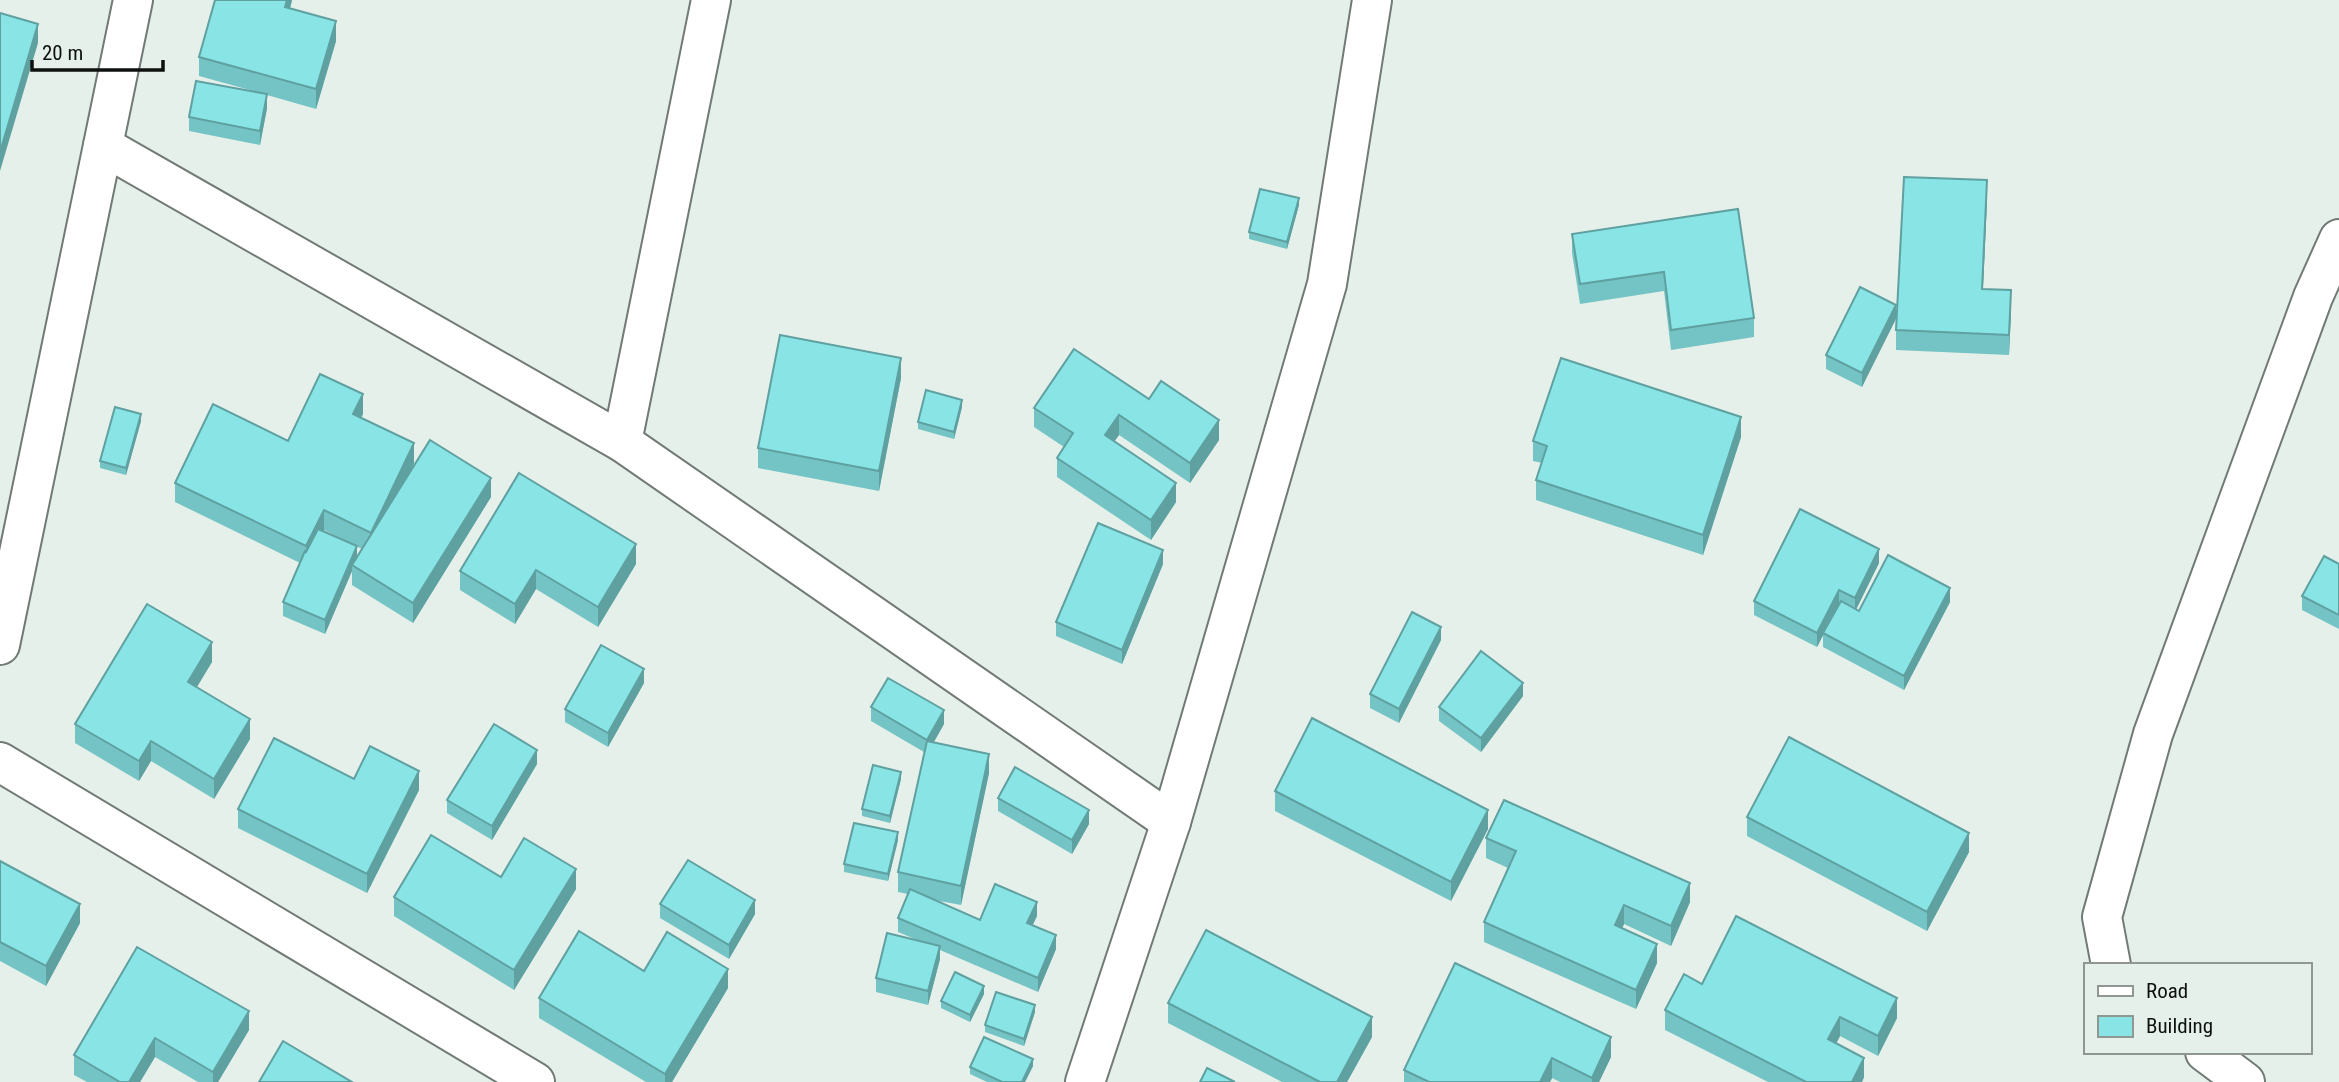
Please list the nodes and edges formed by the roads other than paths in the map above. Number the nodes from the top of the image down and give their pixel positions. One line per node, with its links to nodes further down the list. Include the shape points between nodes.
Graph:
1 (134, 0): 4 (street)
2 (711, 0): 6 (street)
3 (1372, 0): 9 (street, via 1327,284)
4 (103, 146): 6 (street); 7 (street)
5 (2339, 239): 10 (street, via 2313,297 2153,734 2102,917)
6 (622, 442): 9 (street)
7 (0, 645)
8 (0, 762): 12 (street)
9 (1171, 822): 13 (street)
10 (2111, 963)
11 (2208, 1054): 14 (street)
12 (535, 1082)
13 (1085, 1082)
14 (2245, 1082)

